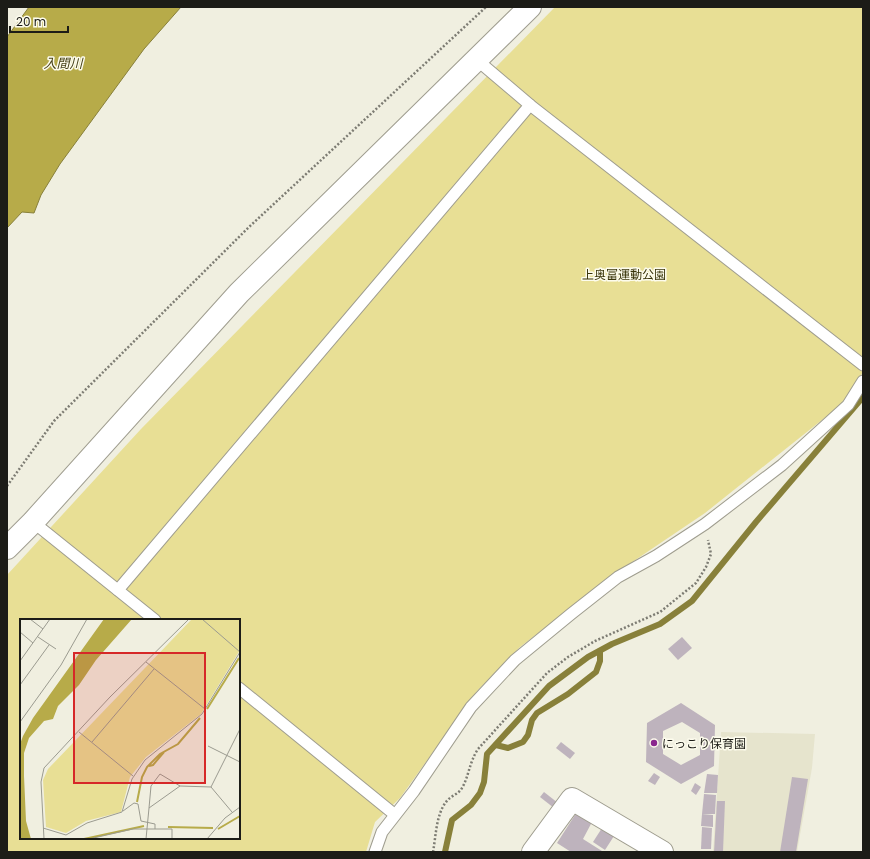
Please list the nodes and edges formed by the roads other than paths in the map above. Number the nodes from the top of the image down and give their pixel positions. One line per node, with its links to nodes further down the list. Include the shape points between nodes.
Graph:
1 (530, 7): 2 (street)
2 (477, 60): 3 (lane); 6 (street, via 239,293)
3 (530, 105): 4 (lane); 8 (lane)
4 (863, 365)
5 (863, 381): 11 (lane, via 848,405 782,465 705,524 618,577 515,660 471,707 414,791)
6 (34, 522): 7 (street); 8 (lane)
7 (7, 548)
8 (118, 590): 9 (lane)
9 (154, 619)
10 (240, 689): 11 (lane)
11 (394, 814): 12 (lane, via 382,832)
12 (375, 852)
13 (532, 852): 14 (street, via 572,799)
14 (662, 852)

